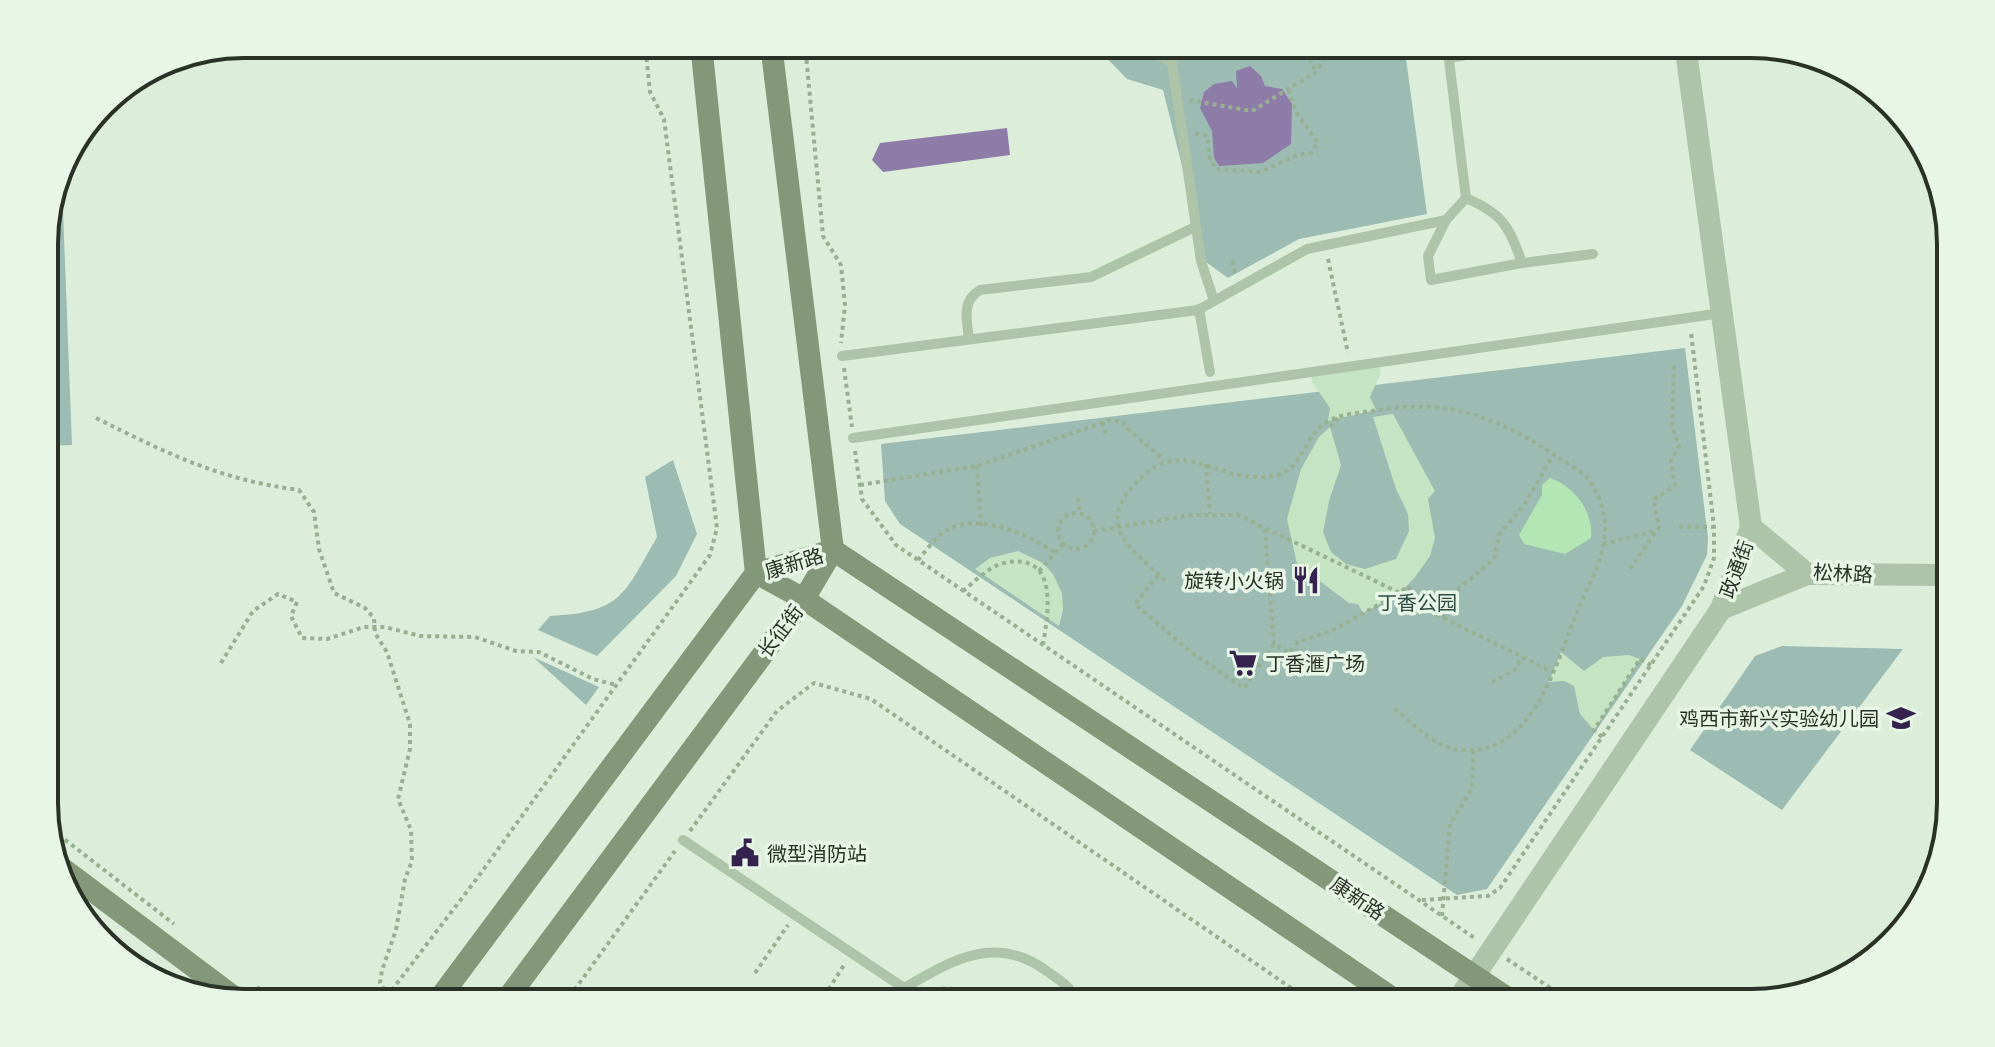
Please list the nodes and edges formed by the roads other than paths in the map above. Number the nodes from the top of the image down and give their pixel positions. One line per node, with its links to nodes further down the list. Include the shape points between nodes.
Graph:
1 (702, 58): 20 (main road)
2 (773, 58): 19 (main road)
3 (1164, 58): 8 (lane, via 1172,63)
4 (1448, 58): 6 (lane)
5 (1687, 58): 13 (street, 政通街)
6 (1466, 198): 7 (lane); 10 (lane, via 1490,209 1509,227)
7 (1446, 220): 10 (lane, via 1428,256 1431,280); 11 (lane, via 1307,249)
8 (1195, 227): 11 (lane); 14 (lane, via 1091,277 980,290 966,306)
9 (1593, 254): 10 (lane)
10 (1522, 263)
11 (1214, 301): 12 (lane)
12 (1199, 309): 14 (lane); 16 (lane)
13 (1722, 313): 17 (lane); 18 (street, 政通街)
14 (969, 339): 15 (lane)
15 (842, 356)
16 (1210, 372)
17 (853, 438)
18 (1751, 527): 21 (street, 松林路); 24 (street, 政通街)
19 (833, 550): 20 (main road, 康新路); 23 (main road, 长征街); 27 (main road, 康新路)
20 (756, 573): 23 (main road, 康新路); 30 (main road)
21 (1807, 574): 22 (street, 松林路); 24 (street)
22 (1937, 575)
23 (804, 599): 31 (main road, 长征街); 33 (main road, 康新路)
24 (1721, 609): 27 (street, 政通街)
25 (683, 840): 28 (lane)
26 (73, 875): 29 (main road)
27 (1474, 976): 34 (street, 政通街); 35 (main road, 康新路)
28 (904, 988): 32 (lane, via 989,950 1034,961)
29 (242, 989)
30 (446, 989)
31 (514, 989)
32 (1070, 989)
33 (1379, 989)
34 (1465, 989)
35 (1494, 989)

